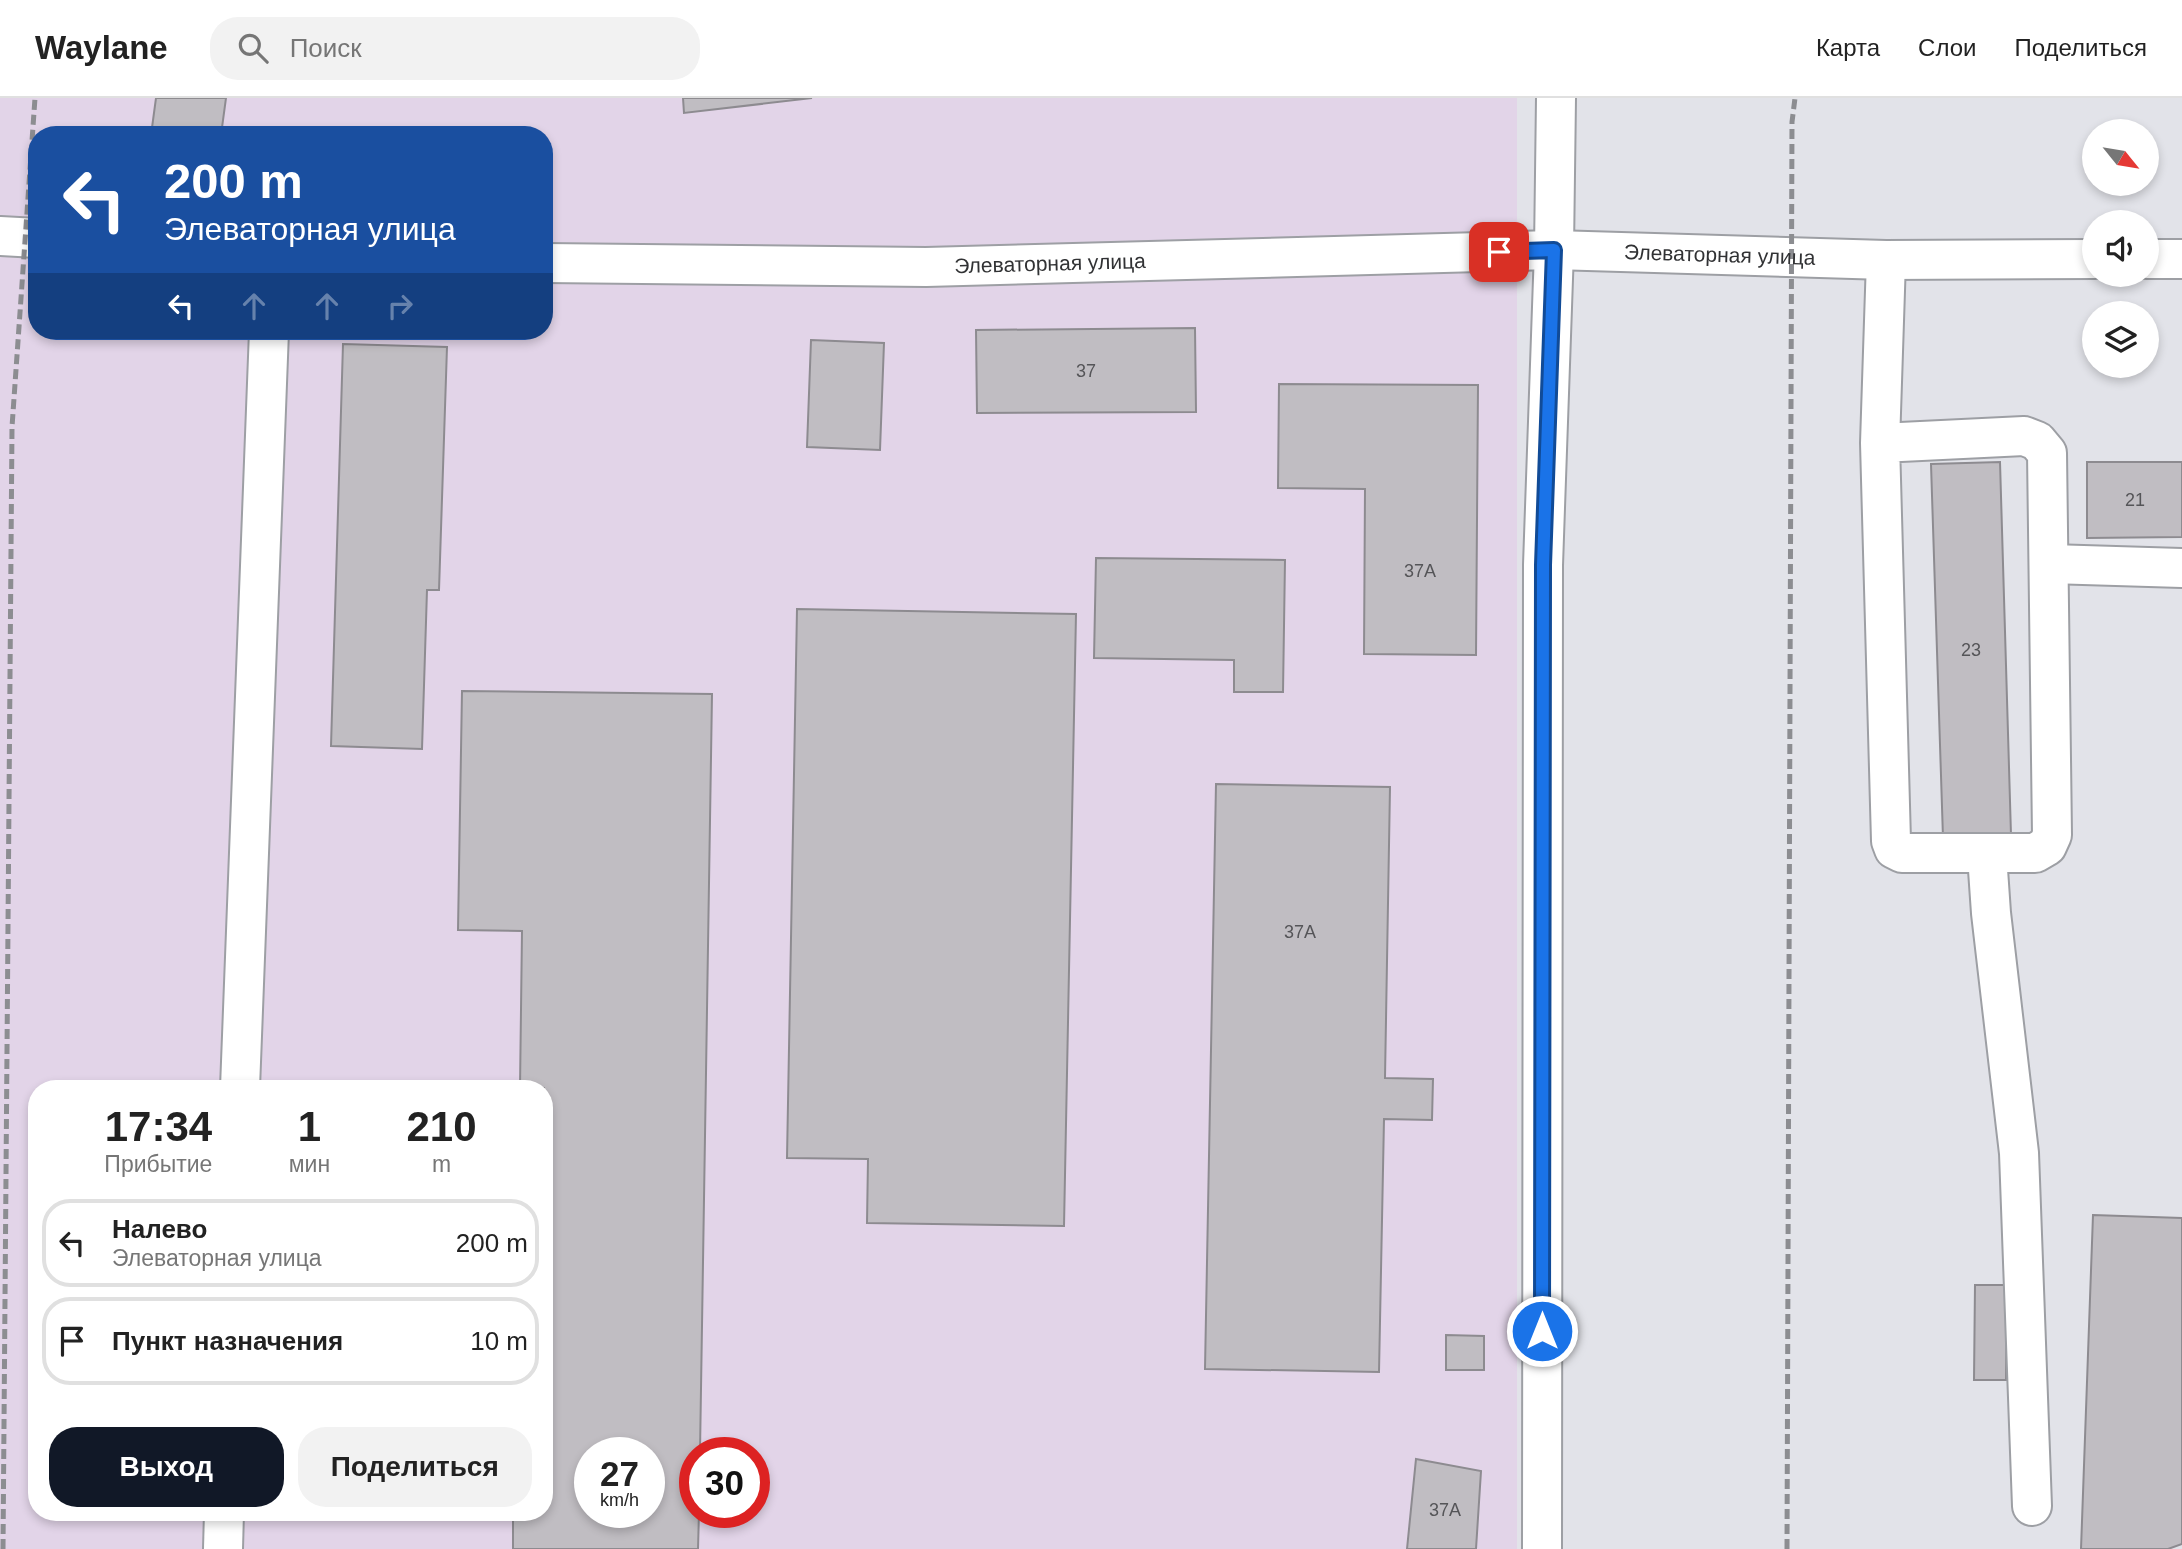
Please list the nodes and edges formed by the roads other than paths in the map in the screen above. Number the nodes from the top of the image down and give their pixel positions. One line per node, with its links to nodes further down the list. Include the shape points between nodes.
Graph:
1 (1556, 98): 4 (street)
2 (0, 236): 3 (street)
3 (28, 238)
4 (1554, 250): 8 (street, Элеваторная улица); 9 (street, Элеваторная улица, via 926,267); 19 (street, via 1543,565)
5 (2082, 259): 8 (street, Элеваторная улица)
6 (2159, 259): 7 (street)
7 (2182, 259)
8 (1886, 260): 11 (street)
9 (553, 263)
10 (269, 340): 15 (street)
11 (1880, 443): 12 (street, via 2024,436 2037,441 2047,453); 14 (street, via 1891,841 1902,853)
12 (2050, 564): 13 (street); 14 (street, via 2052,835 2047,846 2035,853)
13 (2182, 568)
14 (1987, 855): 16 (street, via 2019,1153)
15 (240, 1080)
16 (2032, 1506)
17 (224, 1521): 18 (street)
18 (223, 1549)
19 (1542, 1549)

